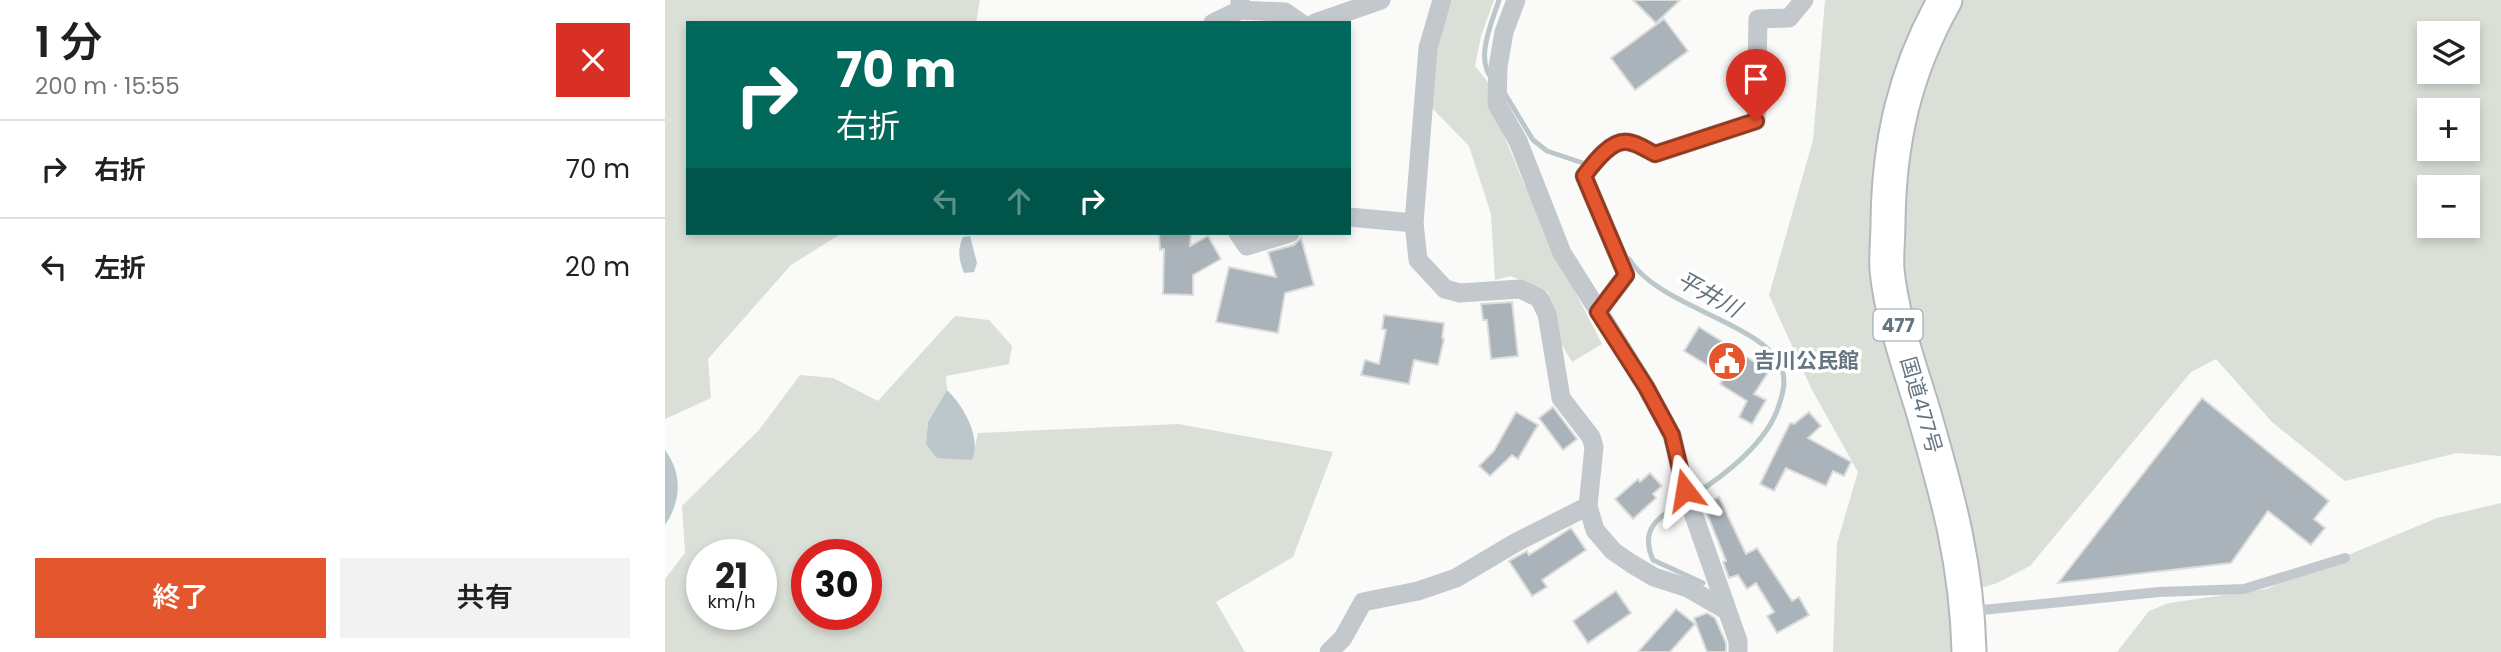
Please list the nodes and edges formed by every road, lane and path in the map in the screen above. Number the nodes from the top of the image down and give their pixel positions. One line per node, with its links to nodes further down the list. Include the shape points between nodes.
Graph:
1 (1381, 0): 9 (street)
2 (1442, 0): 11 (street, via 1428,48)
3 (1516, 0): 14 (street, via 1504,32 1496,104 1518,141 1562,253)
4 (1804, 0): 14 (street, via 1790,18 1758,19 1756,121 1655,154 1628,142 1619,144 1596,159 1584,176 1626,275)
5 (1945, 0): 18 (highway, 国道477号 / 477, via 1924,37 1898,115 1889,179 1887,270 1898,326 1961,552)
6 (1240, 5): 7 (street); 8 (street, via 1285,12)
7 (1216, 21)
8 (1298, 21)
9 (1321, 21)
10 (1351, 218): 11 (street)
11 (1414, 223): 15 (street, via 1418,260 1445,289 1460,293 1520,289 1539,298 1547,314 1561,398 1594,447)
12 (1239, 235): 13 (street, via 1247,246)
13 (1283, 235)
14 (1598, 312): 17 (street, via 1672,435 1685,490)
15 (1588, 506): 17 (street, via 1595,530 1613,551); 19 (street, via 1456,578 1418,592 1363,602 1343,638)
16 (2344, 558): 18 (lane, via 2243,589 2159,592)
17 (1726, 610): 20 (street)
18 (1968, 612): 21 (highway, 国道477号 / 477)
19 (1329, 652)
20 (1738, 652)
21 (1969, 652)

